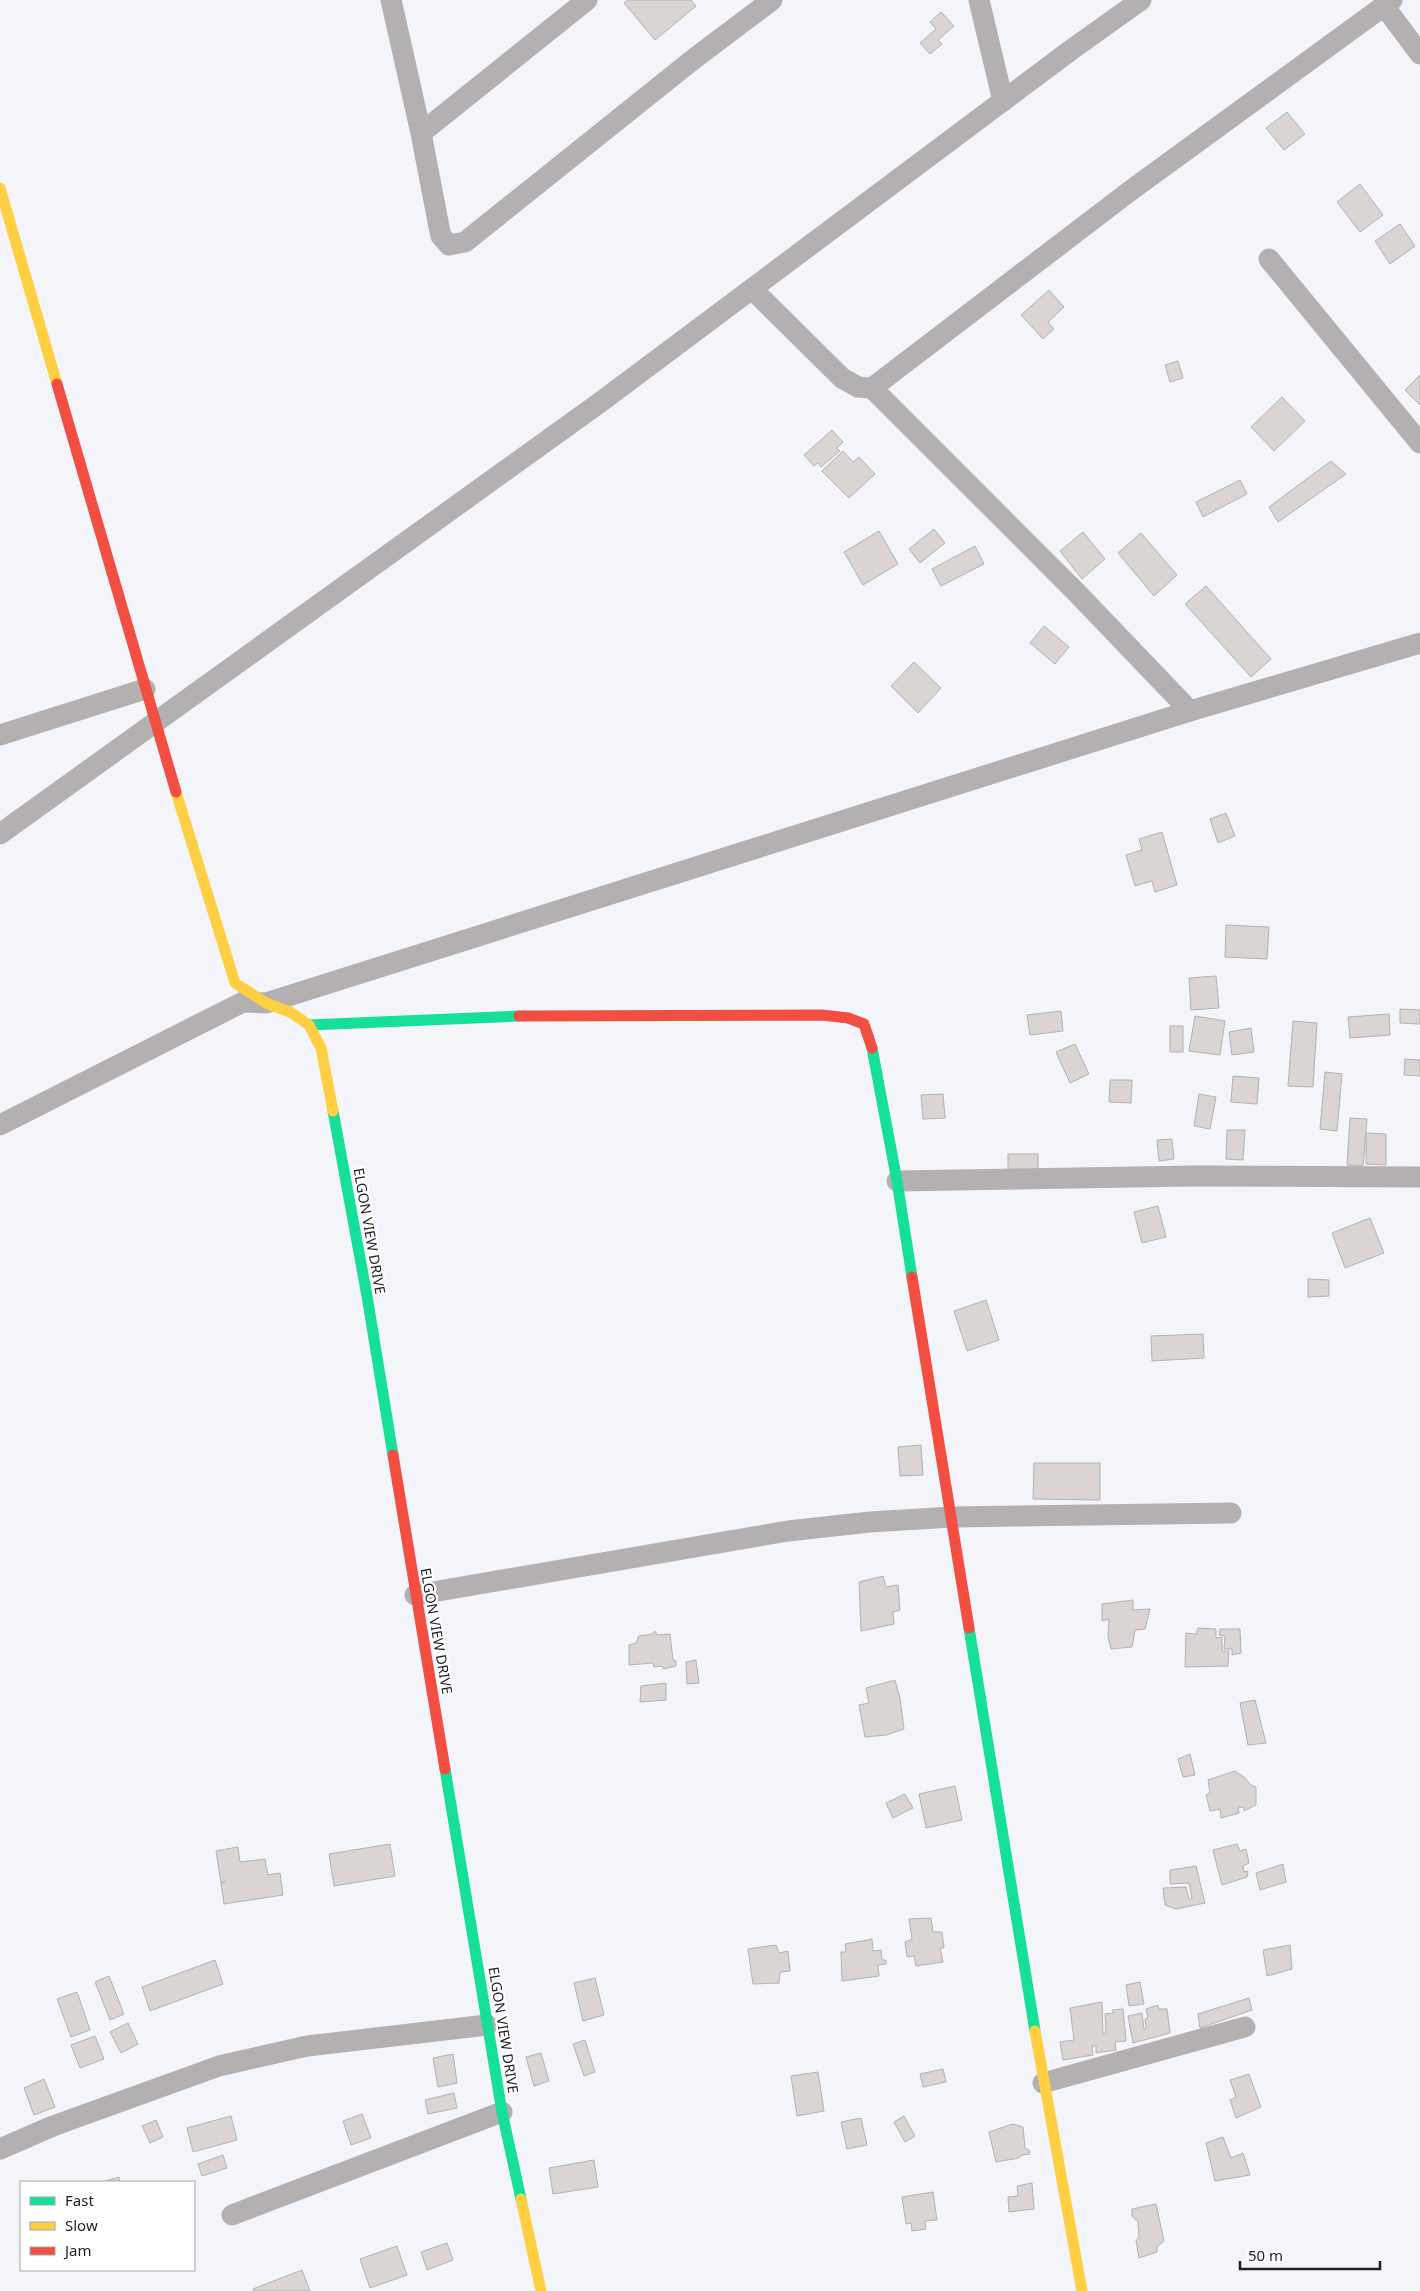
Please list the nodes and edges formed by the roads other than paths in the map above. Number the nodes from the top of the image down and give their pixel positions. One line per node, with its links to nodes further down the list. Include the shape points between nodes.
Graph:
1 (391, 0): 9 (street)
2 (587, 0): 9 (street)
3 (772, 0): 9 (street, via 465,242 449,244 441,236)
4 (979, 0): 8 (street)
5 (1141, 0): 8 (street)
6 (1388, 3): 7 (street); 14 (street, via 1138,186)
7 (1420, 54)
8 (1003, 101): 13 (street)
9 (421, 133)
10 (0, 188): 11 (street, ELGON VIEW DRIVE)
11 (7, 233): 17 (street, ELGON VIEW DRIVE)
12 (1269, 259): 15 (street)
13 (752, 289): 14 (street, via 842,378 858,387); 19 (street, via 602,401)
14 (872, 388): 18 (street)
15 (1420, 443)
16 (1420, 643): 18 (street)
17 (145, 689): 19 (street, ELGON VIEW DRIVE); 20 (street)
18 (1190, 711): 22 (street)
19 (155, 722): 21 (street); 22 (street, ELGON VIEW DRIVE, via 235,983)
20 (0, 735)
21 (0, 834)
22 (266, 1003): 23 (street, ELGON VIEW DRIVE, via 290,1012); 24 (street, via 243,1002)
23 (309, 1025): 26 (street, via 549,1015 822,1015 848,1018 864,1024 870,1040); 29 (street, ELGON VIEW DRIVE, via 321,1048 367,1296)
24 (0, 1125)
25 (1420, 1177): 26 (street, via 1193,1176)
26 (897, 1181): 28 (street)
27 (1231, 1514): 28 (street)
28 (952, 1517): 29 (street, via 788,1531); 32 (street)
29 (415, 1595): 30 (street, ELGON VIEW DRIVE)
30 (487, 2025): 33 (street, ELGON VIEW DRIVE); 34 (street, via 307,2046 219,2066 53,2126)
31 (1245, 2027): 32 (street)
32 (1043, 2083): 37 (street)
33 (502, 2112): 35 (street); 36 (street, ELGON VIEW DRIVE)
34 (0, 2149)
35 (232, 2215)
36 (541, 2291)
37 (1082, 2291)

